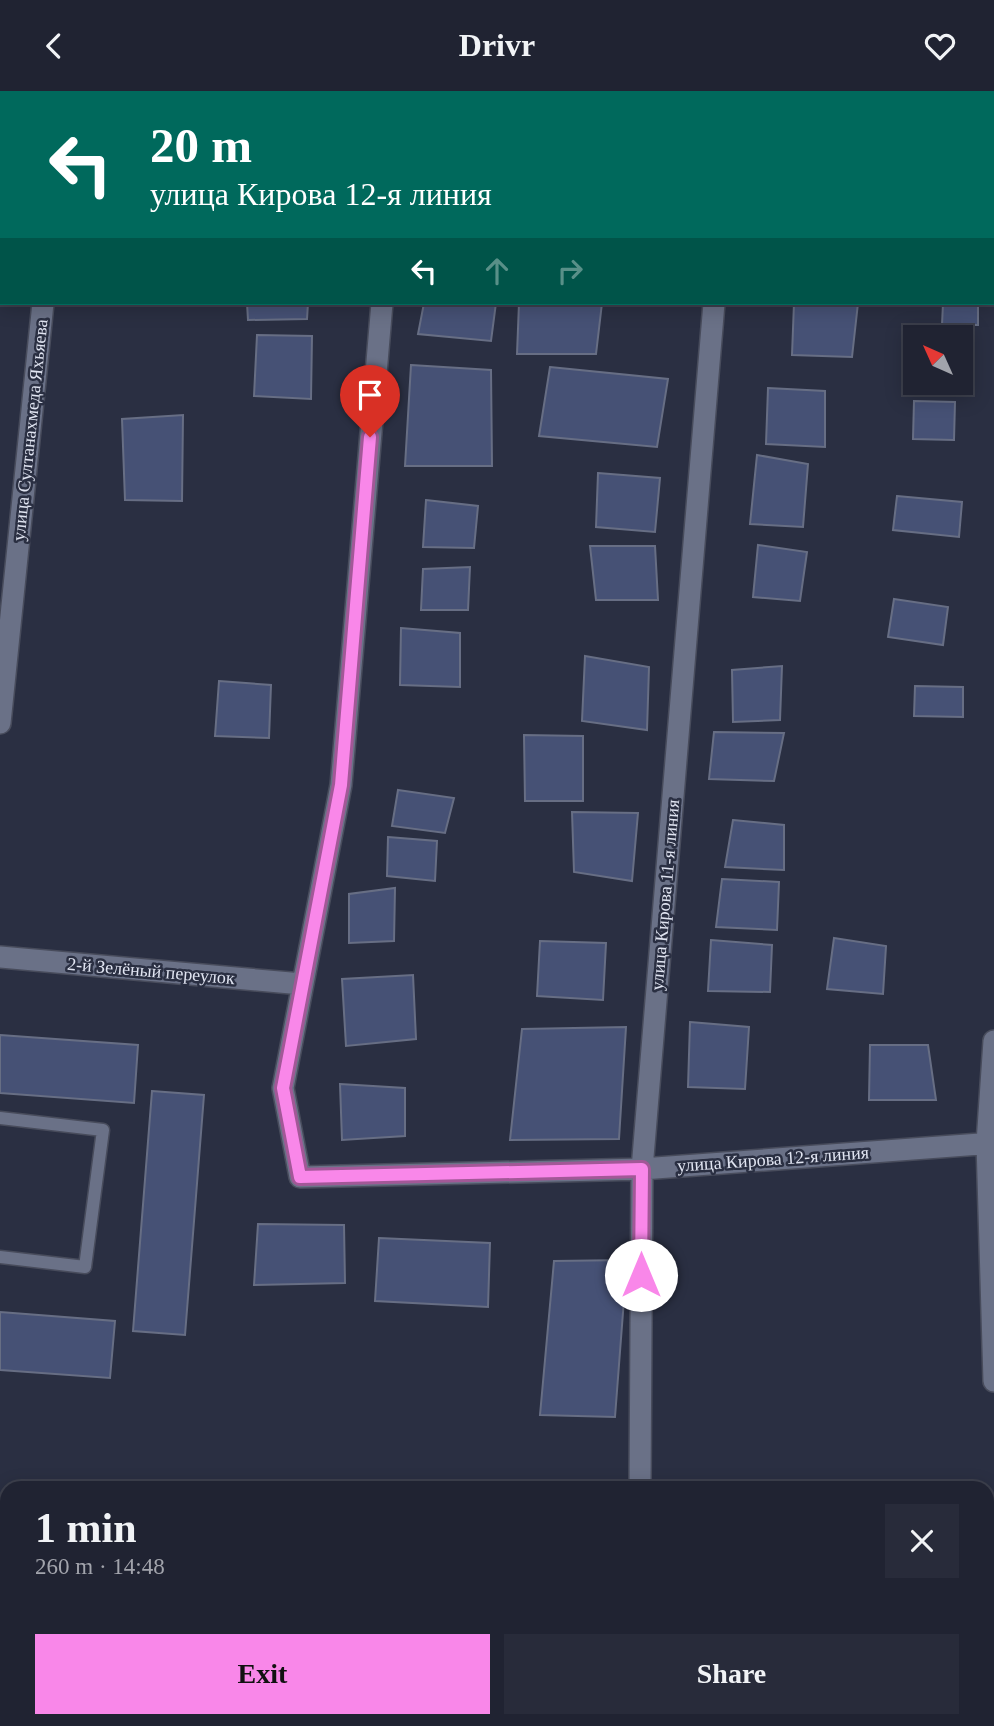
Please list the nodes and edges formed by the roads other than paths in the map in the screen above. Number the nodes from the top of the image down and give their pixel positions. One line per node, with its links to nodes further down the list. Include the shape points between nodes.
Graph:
1 (43, 305): 4 (street, улица Султанахмеда Яхьяева)
2 (382, 305): 6 (street, улица Кирова 12-я линия, via 341,785)
3 (713, 305): 10 (street, улица Кирова 11-я линия)
4 (0, 723)
5 (0, 957): 6 (street, 2-й Зелёный переулок)
6 (302, 984): 10 (street, улица Кирова 12-я линия, via 283,1088 300,1177)
7 (994, 1041): 9 (street)
8 (0, 1118): 11 (lane, via 103,1130 85,1267)
9 (990, 1143): 10 (street, улица Кирова 12-я линия); 12 (street)
10 (642, 1169): 13 (street, улица Кирова 11-я линия)
11 (0, 1257)
12 (994, 1381)
13 (640, 1481)

